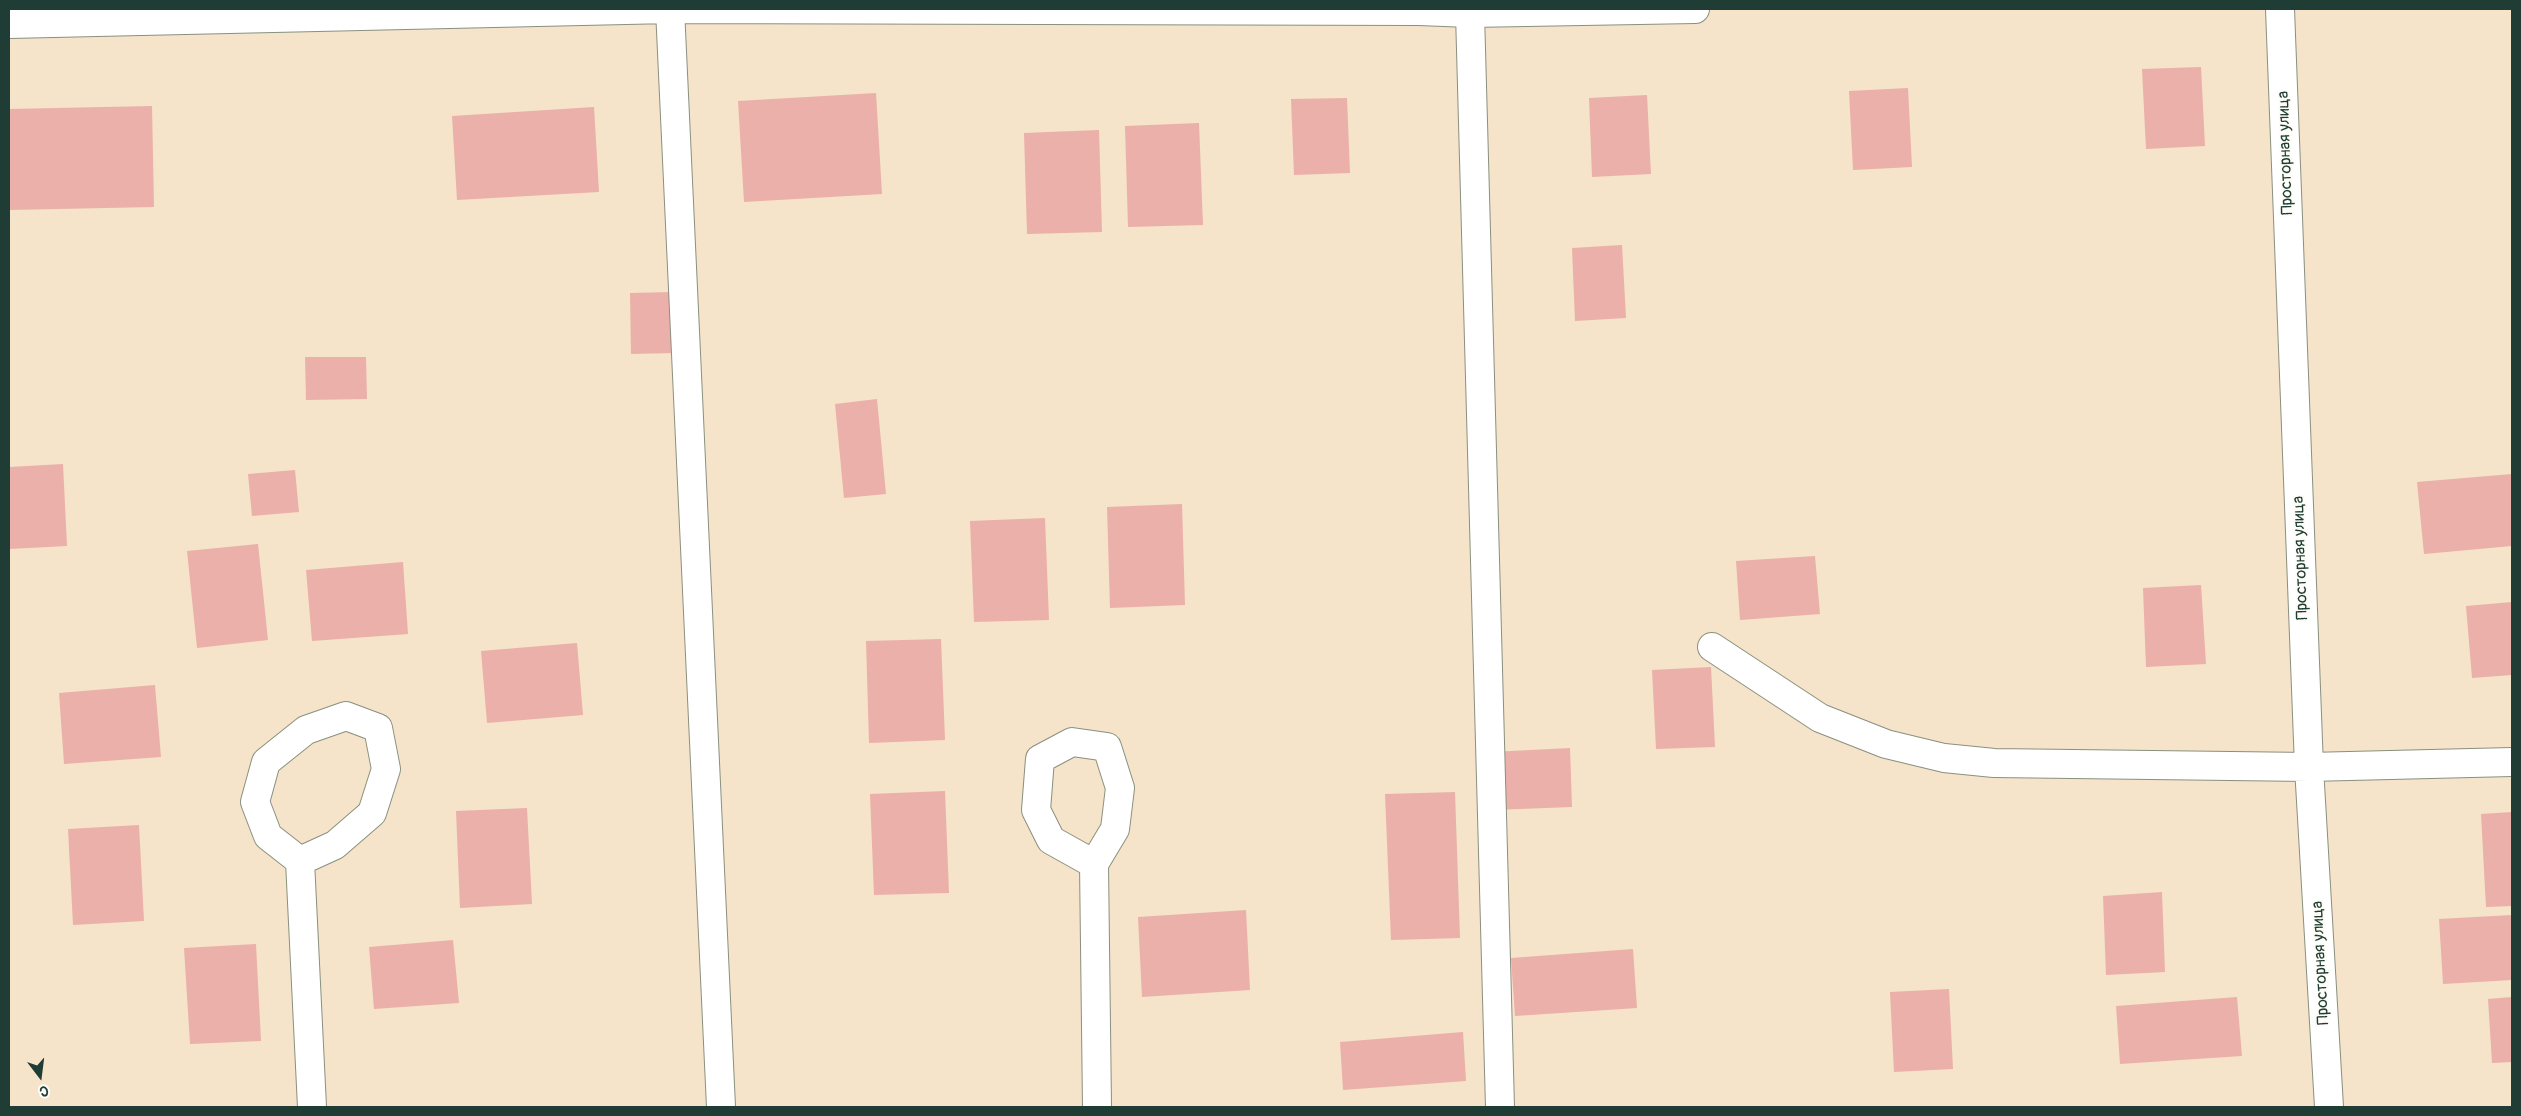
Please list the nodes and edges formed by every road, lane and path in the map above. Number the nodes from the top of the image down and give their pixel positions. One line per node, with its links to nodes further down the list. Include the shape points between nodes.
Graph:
1 (670, 9): 4 (street); 6 (street); 13 (street)
2 (1695, 9): 5 (street)
3 (2280, 9): 9 (street, Просторная улица)
4 (1419, 10): 5 (street)
5 (1470, 13): 15 (street)
6 (9, 24)
7 (1712, 647): 9 (street, via 1820,718 1886,744 1944,758 1994,763)
8 (2512, 762): 9 (street)
9 (2309, 767): 16 (street, Просторная улица)
10 (300, 861): 10 (street, via 268,836 255,802 266,762 306,730 346,716 378,728 386,769 372,813 335,845); 12 (street)
11 (1094, 864): 14 (street)
12 (312, 1107)
13 (721, 1107)
14 (1097, 1107)
15 (1500, 1107)
16 (2330, 1107)

